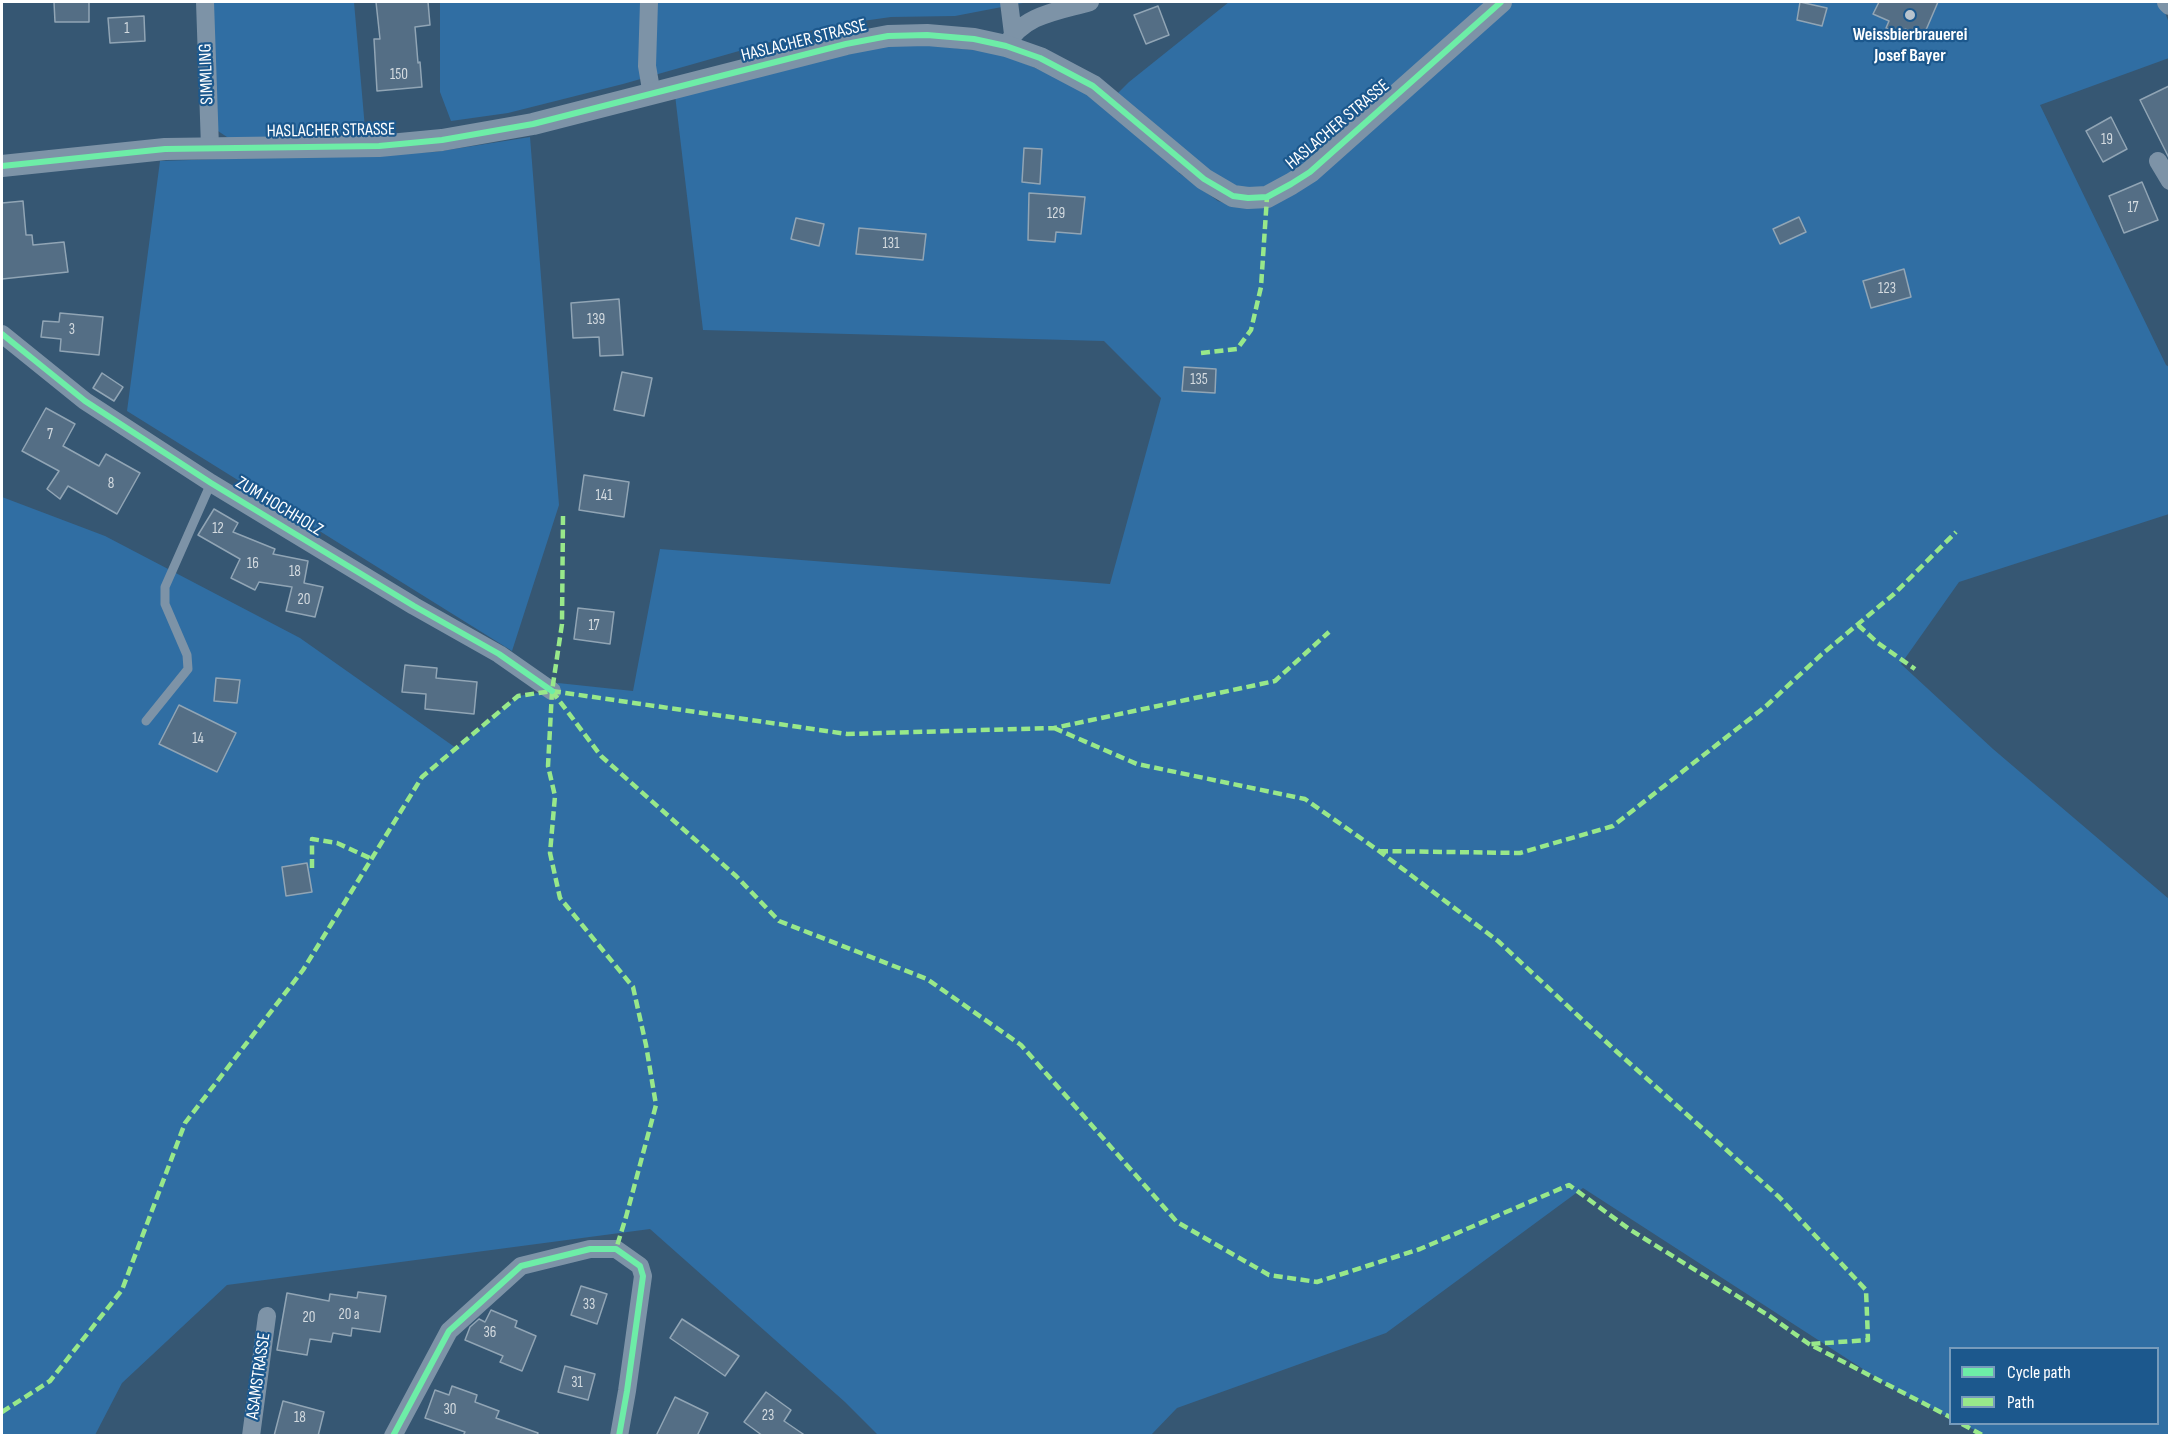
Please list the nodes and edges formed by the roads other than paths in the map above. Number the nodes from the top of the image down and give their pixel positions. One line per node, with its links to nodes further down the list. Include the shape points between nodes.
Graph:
1 (204, 2): 8 (street, SIMMLING)
2 (649, 2): 7 (street, via 647,66)
3 (1009, 2): 6 (street)
4 (1090, 2): 6 (street, via 1045,13 1031,20)
5 (1501, 2): 6 (street, HASLACHER STRASSE, via 1310,172 1267,197 1233,196 1221,191 1093,86)
6 (1010, 40): 7 (street, HASLACHER STRASSE, via 888,36)
7 (652, 95): 8 (street, HASLACHER STRASSE, via 502,130 411,144)
8 (210, 147): 10 (street, HASLACHER STRASSE)
9 (2157, 161): 11 (street)
10 (2, 166)
11 (2169, 181)
12 (2, 334): 13 (street, ZUM HOCHHOLZ, via 85,401)
13 (211, 483): 14 (street, ZUM HOCHHOLZ, via 499,654); 15 (lane, via 165,586 165,604 187,655 188,669)
14 (552, 691)
15 (146, 721)
16 (267, 1316): 17 (street, ASAMSTRASSE)
17 (251, 1436)
18 (393, 1436): 19 (street, via 449,1331 521,1266 590,1249 616,1249 640,1266 643,1276)
19 (619, 1436)

